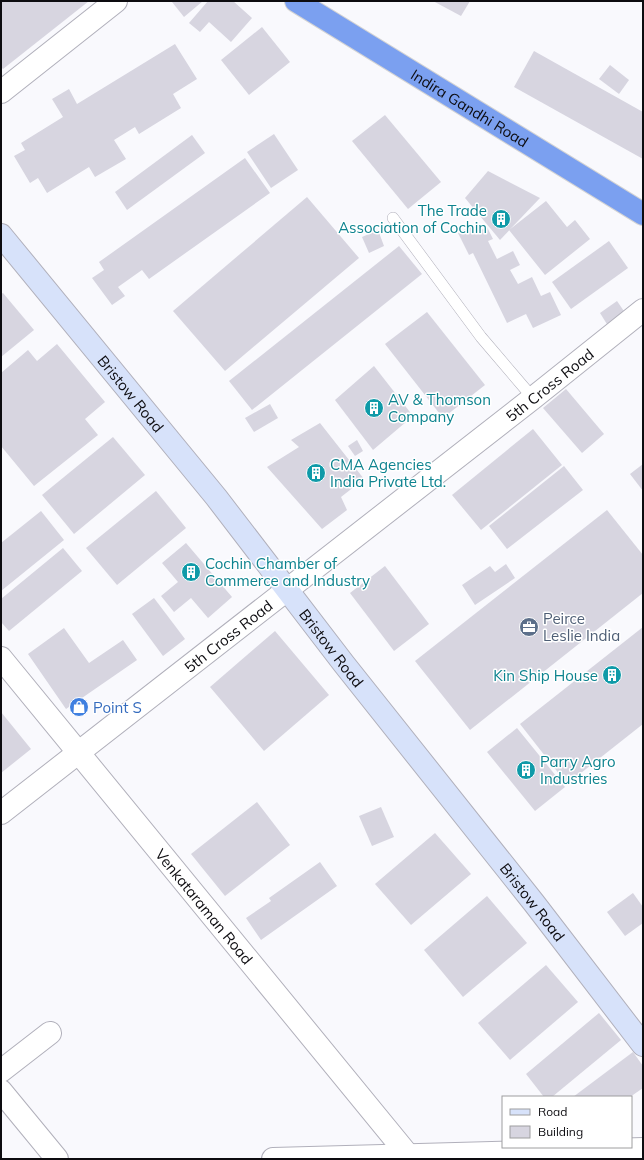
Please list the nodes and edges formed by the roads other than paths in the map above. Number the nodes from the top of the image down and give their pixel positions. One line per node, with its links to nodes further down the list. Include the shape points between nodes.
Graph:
1 (116, 1): 3 (street)
2 (296, 1): 4 (highway, Indira Gandhi Road)
3 (1, 92)
4 (643, 214)
5 (393, 218): 8 (lane, via 481,337)
6 (1, 235): 9 (street, Bristow Road, via 216,497)
7 (643, 310): 8 (street, 5th Cross Road)
8 (533, 398): 9 (street, 5th Cross Road)
9 (287, 590): 11 (street, 5th Cross Road); 14 (street, Bristow Road)
10 (1, 658): 11 (street, Venkataraman Road)
11 (78, 752): 12 (street, 5th Cross Road); 18 (street, Venkataraman Road)
12 (1, 813)
13 (50, 1033): 15 (street)
14 (643, 1045)
15 (1, 1071)
16 (1, 1092): 19 (street)
17 (643, 1149): 18 (street)
18 (408, 1155): 20 (street)
19 (57, 1159)
20 (273, 1159)

